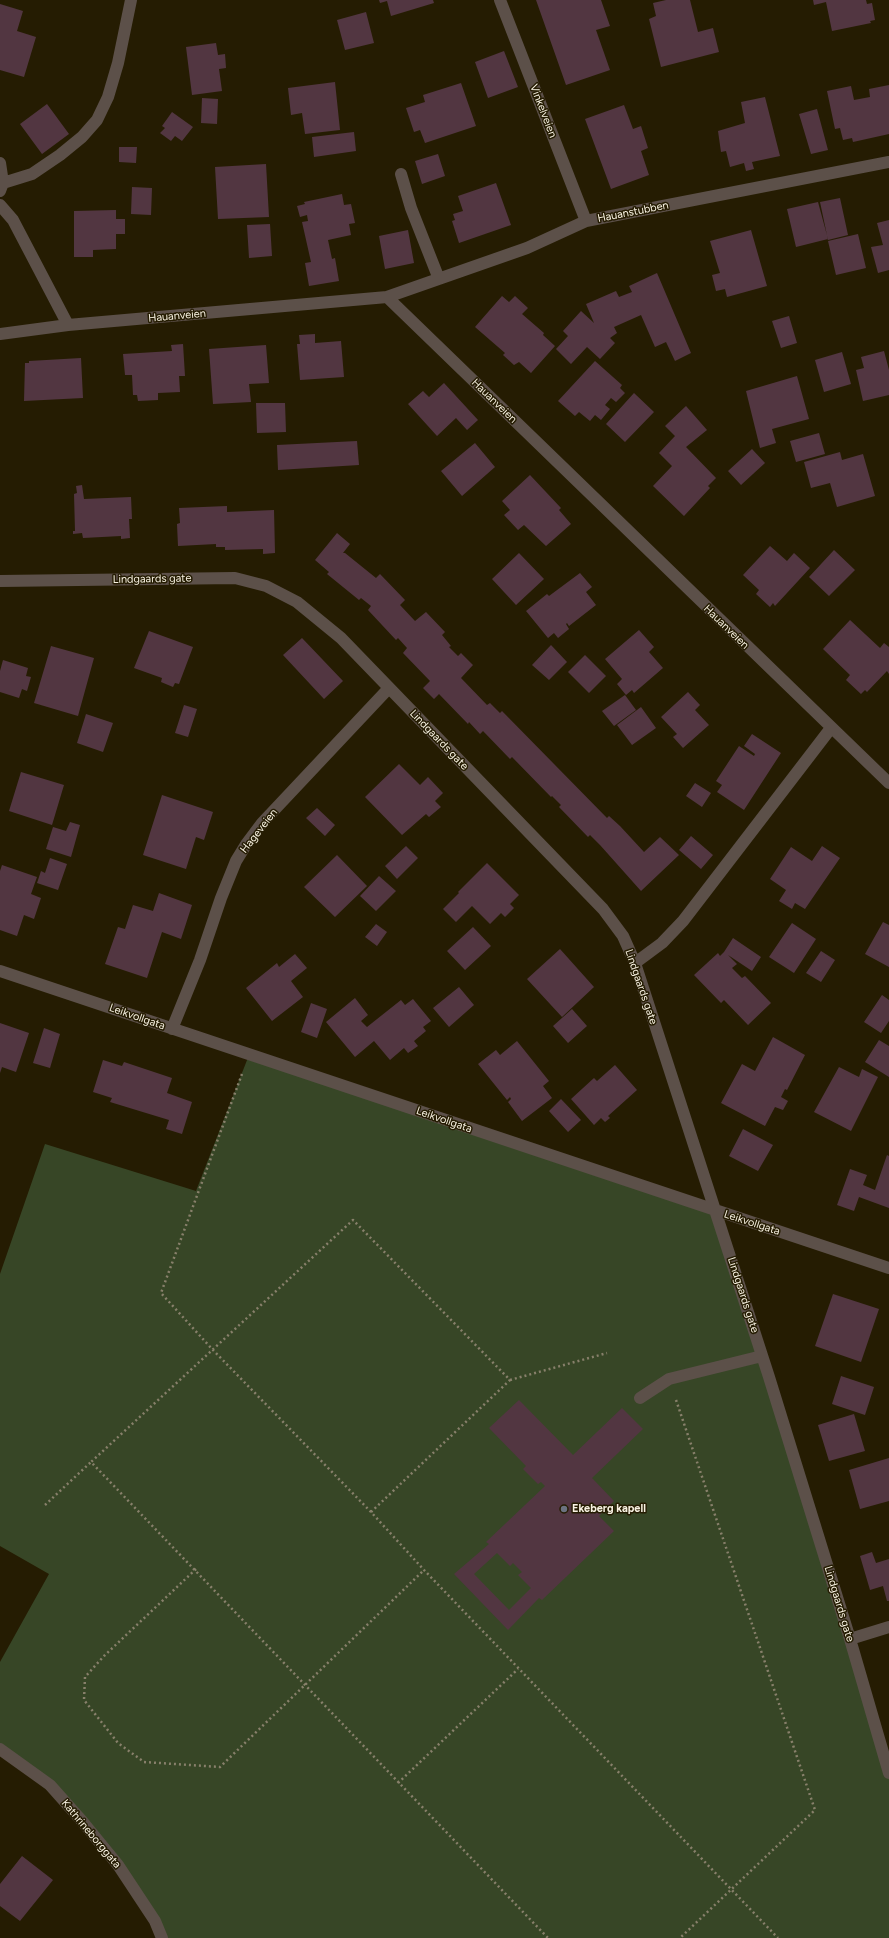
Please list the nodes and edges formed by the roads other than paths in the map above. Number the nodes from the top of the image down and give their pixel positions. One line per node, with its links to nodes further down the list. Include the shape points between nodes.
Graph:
1 (131, 0): 6 (street, via 118,63 108,97 97,120 82,137 60,155 32,174)
2 (500, 0): 8 (street, Vinkelveien)
3 (889, 162): 8 (street, Hauanstubben)
4 (0, 163): 6 (street)
5 (402, 174): 9 (street, via 411,208)
6 (2, 187)
7 (0, 205): 11 (street, via 13,220)
8 (586, 221): 9 (street, Hauanstubben, via 527,248)
9 (440, 278): 10 (street, Hauanstubben)
10 (387, 297): 11 (street, Hauanveien); 15 (street, Hauanveien)
11 (68, 325): 12 (street, Hauanveien)
12 (0, 334)
13 (0, 582): 14 (street, Lindgaards gate, via 234,578 266,586 297,602 341,638)
14 (388, 688): 17 (street, Lindgaards gate, via 603,909 622,936); 19 (street, Hageveien, via 262,823 247,843 236,861 221,898 191,984)
15 (831, 728): 16 (street, Hauanveien); 17 (street, via 683,921 662,943)
16 (889, 783)
17 (635, 963): 20 (street, Lindgaards gate)
18 (0, 972): 19 (street, Leikvollgata)
19 (172, 1029): 20 (street, Leikvollgata)
20 (716, 1211): 21 (street, Leikvollgata); 22 (street, Lindgaards gate)
21 (889, 1268)
22 (762, 1356): 23 (street, via 669,1379); 25 (street, Lindgaards gate)
23 (640, 1398)
24 (889, 1627): 25 (street)
25 (850, 1639): 27 (street, Lindgaards gate)
26 (2, 1755): 28 (street, Kathrineborggata, via 50,1785 82,1821 118,1865 155,1921)
27 (889, 1773)
28 (162, 1938)

